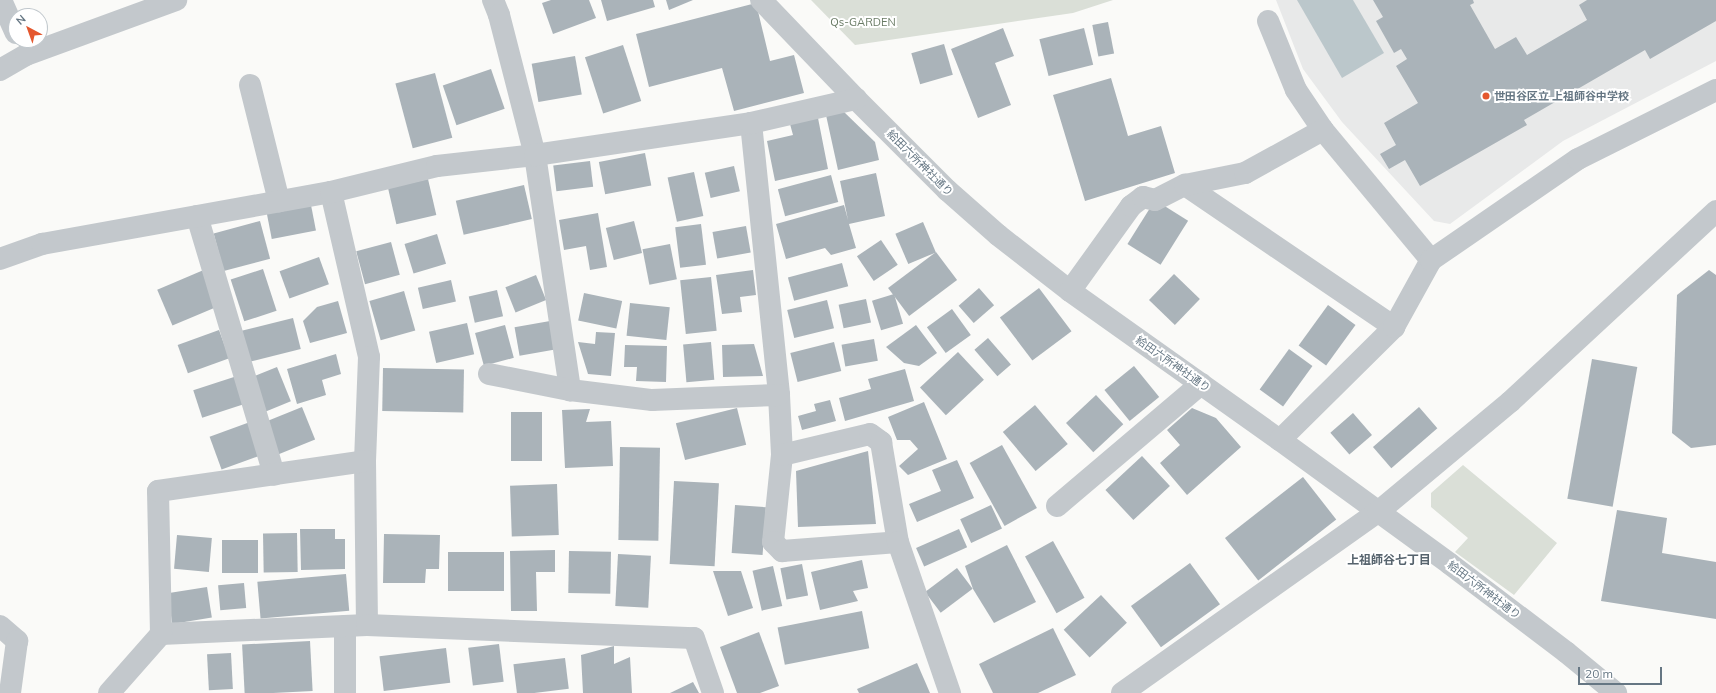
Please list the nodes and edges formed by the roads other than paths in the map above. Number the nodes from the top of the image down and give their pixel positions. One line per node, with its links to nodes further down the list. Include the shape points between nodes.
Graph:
1 (1, 0): 5 (street)
2 (176, 0): 7 (street)
3 (493, 0): 15 (street)
4 (761, 0): 12 (street, 給田六所神社通り)
5 (8, 15)
6 (1268, 21): 14 (street, via 1296,90)
7 (48, 40)
8 (22, 48): 9 (street)
9 (0, 70)
10 (250, 85): 18 (street)
11 (1716, 90): 22 (street, via 1578,159)
12 (856, 99): 13 (street); 23 (street, 給田六所神社通り, via 947,190 998,235)
13 (751, 123): 15 (street); 28 (street)
14 (1323, 130): 16 (street, via 1245,174); 22 (street)
15 (535, 155): 17 (street, via 437,166); 27 (street)
16 (1185, 185): 23 (street, via 1155,200 1143,197 1130,206); 24 (street)
17 (331, 192): 18 (street); 31 (street, via 369,357)
18 (279, 201): 20 (street)
19 (1716, 211): 34 (street, via 1510,402)
20 (197, 216): 21 (street, via 42,244); 32 (street)
21 (0, 259)
22 (1431, 260): 24 (street)
23 (1070, 291): 26 (street, 給田六所神社通り)
24 (1394, 327): 29 (street)
25 (489, 374): 27 (street)
26 (1201, 384): 29 (street, 給田六所神社通り); 33 (street)
27 (570, 390): 28 (street, via 652,400)
28 (780, 395): 30 (street)
29 (1280, 440): 34 (street, 給田六所神社通り)
30 (782, 455): 35 (street, via 870,434 881,442); 35 (street, via 773,542 782,551)
31 (365, 461): 32 (street); 36 (street)
32 (274, 475): 39 (street, via 158,491)
33 (1057, 506)
34 (1378, 512): 45 (street); 46 (street, 給田六所神社通り, via 1566,652)
35 (898, 542): 44 (street)
36 (366, 625): 38 (street); 43 (street, via 694,638)
37 (0, 626): 40 (street, via 18,641)
38 (345, 626): 39 (street); 42 (street)
39 (161, 634): 41 (street)
40 (10, 693)
41 (109, 693)
42 (345, 693)
43 (713, 693)
44 (950, 693)
45 (1122, 693)
46 (1616, 693)

